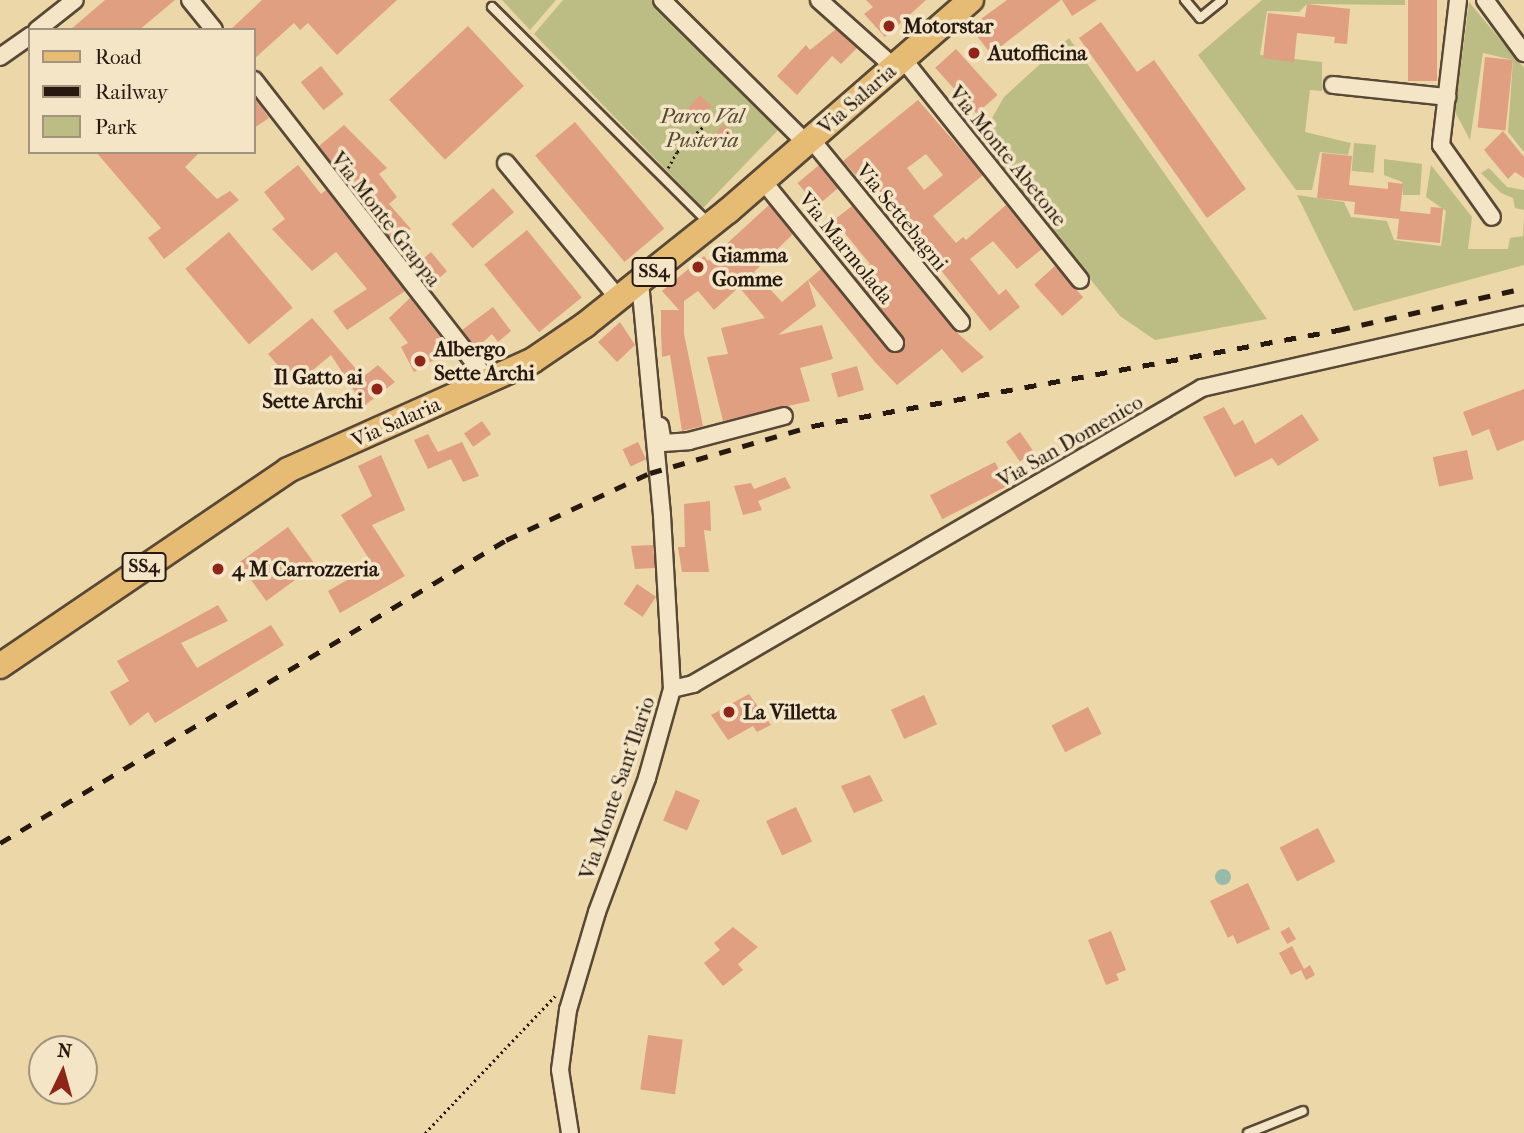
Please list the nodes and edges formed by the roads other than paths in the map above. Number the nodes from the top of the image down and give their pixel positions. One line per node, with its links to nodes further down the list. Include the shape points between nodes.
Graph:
1 (75, 0): 11 (street)
2 (190, 0): 12 (street)
3 (662, 0): 20 (street, Via Settebagni)
4 (819, 0): 16 (street, Via Monte Abetone)
5 (971, 0): 16 (main road, Via Salaria / SS4)
6 (1185, 0): 7 (lane, via 1199,18)
7 (1222, 0)
8 (1458, 0): 19 (street)
9 (1485, 0): 14 (street)
10 (492, 7): 24 (lane)
11 (40, 28)
12 (212, 28)
13 (28, 37): 15 (street)
14 (1524, 53)
15 (0, 57)
16 (898, 63): 20 (main road, Via Salaria / SS4); 25 (street, Via Monte Abetone)
17 (256, 83): 32 (street, Via Monte Grappa)
18 (1333, 85): 19 (street)
19 (1447, 97): 23 (street, via 1441,145)
20 (808, 141): 22 (main road, Via Salaria / SS4); 29 (street, Via Settebagni)
21 (506, 163): 27 (street)
22 (763, 181): 24 (main road, Via Salaria / SS4); 30 (street, Via Marmolada)
23 (1492, 217)
24 (711, 225): 26 (main road, Via Salaria / SS4)
25 (1080, 280)
26 (640, 283): 27 (main road, Via Salaria / SS4); 31 (street, Via Monte Sant'Ilario)
27 (618, 299): 32 (main road, Via Salaria / SS4, via 532,361)
28 (1524, 315): 35 (street, Via San Domenico, via 1202,388 693,684)
29 (961, 322)
30 (895, 343)
31 (647, 371): 33 (street, via 654,378 663,443 689,441); 35 (street, Via Monte Sant'Ilario, via 663,515)
32 (488, 381): 34 (main road, Via Salaria / SS4, via 288,470)
33 (783, 416)
34 (0, 666)
35 (672, 689): 37 (street, Via Monte Sant'Ilario, via 647,778 597,912 561,1040 559,1070)
36 (1303, 1111): 38 (lane)
37 (570, 1133)
38 (1248, 1133)

